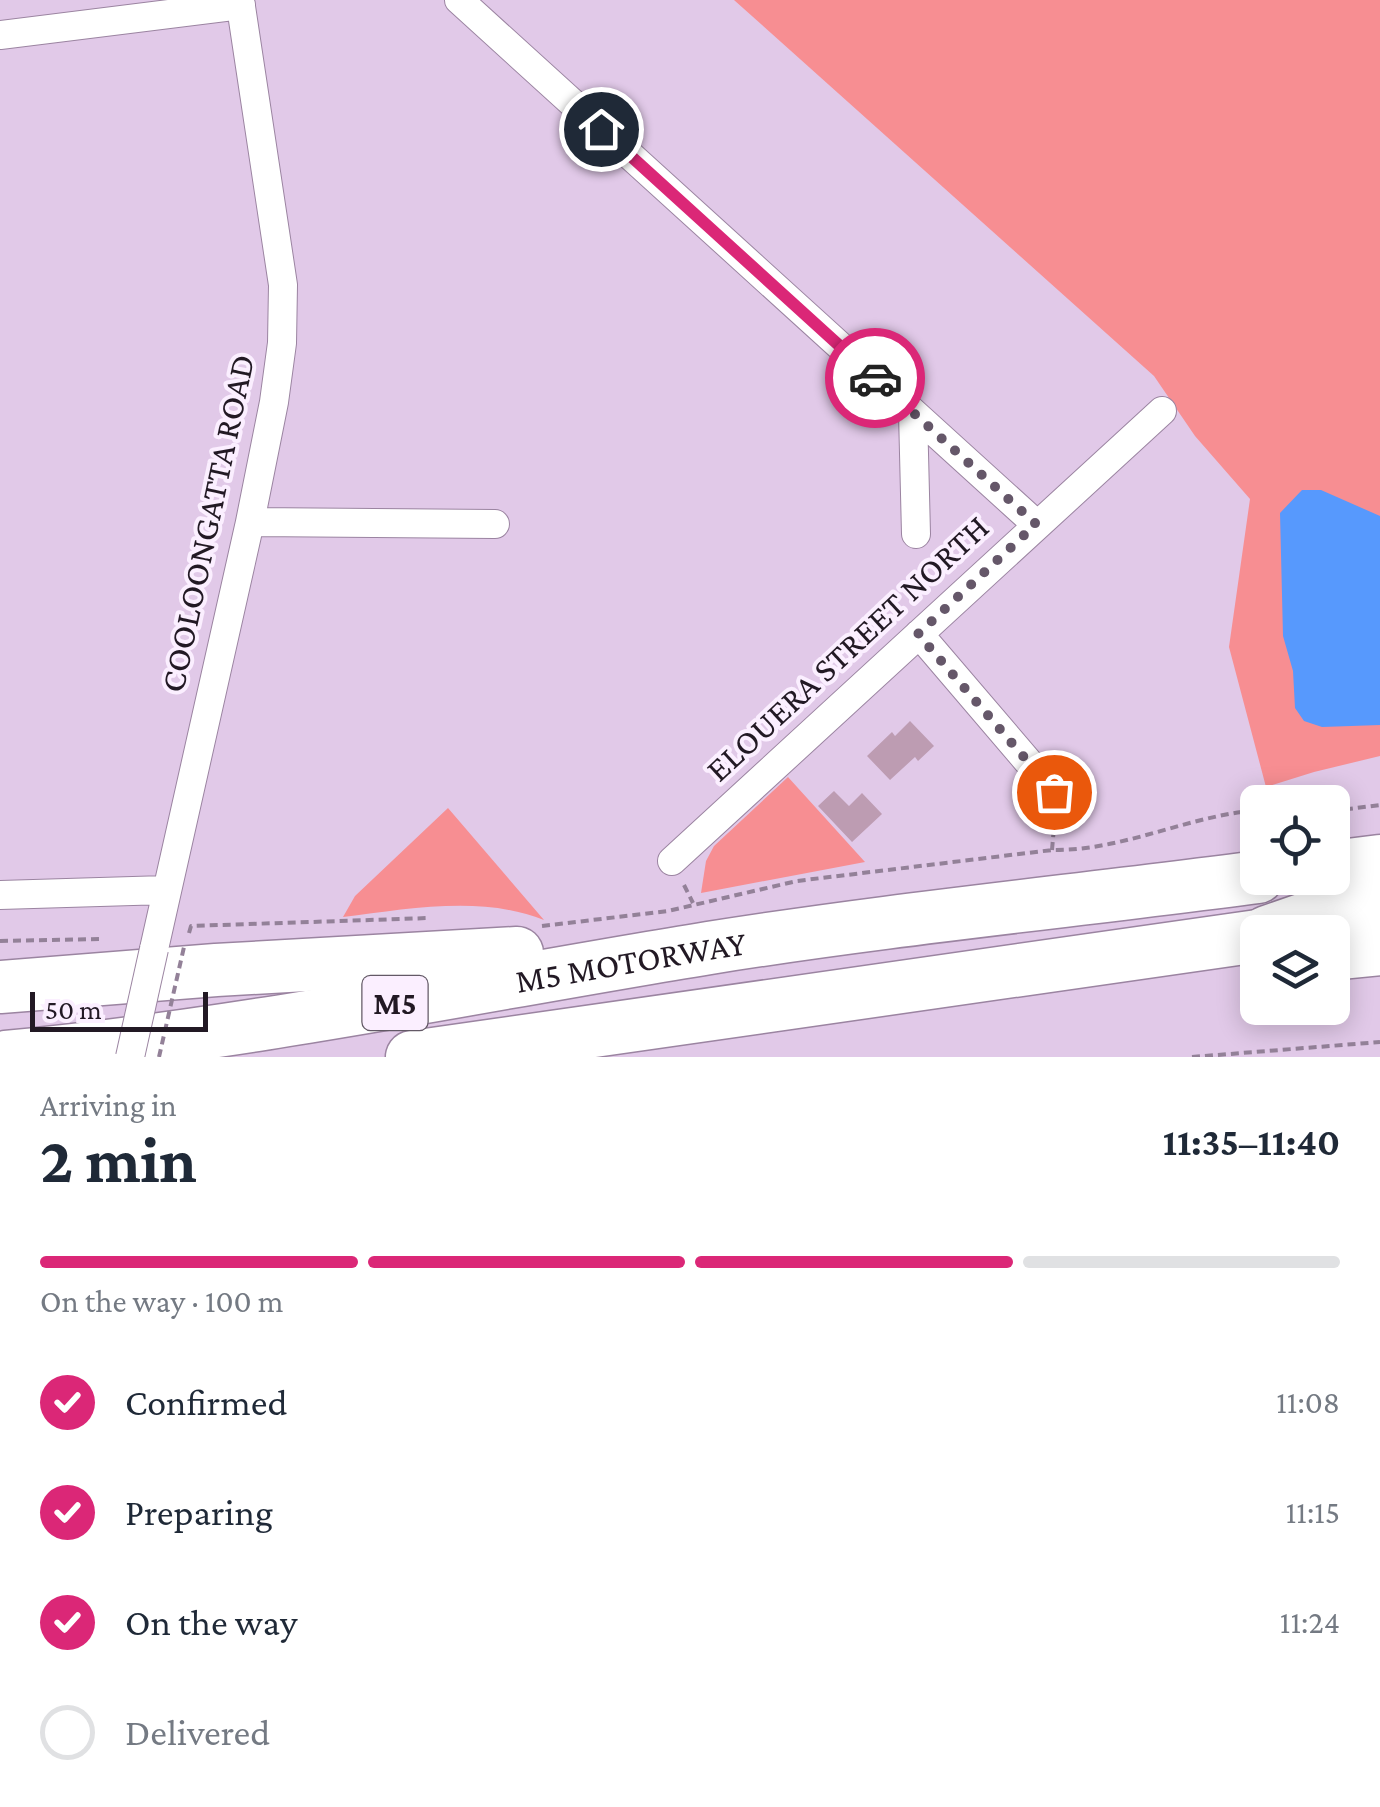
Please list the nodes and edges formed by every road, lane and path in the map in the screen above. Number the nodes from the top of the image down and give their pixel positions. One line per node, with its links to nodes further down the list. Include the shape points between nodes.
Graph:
1 (459, 0): 5 (street)
2 (240, 3): 3 (street); 6 (street, COOLOONGATTA ROAD, via 283,285 277,382)
3 (0, 35)
4 (1162, 411): 8 (street, ELOUERA STREET NORTH)
5 (913, 413): 8 (street); 9 (street)
6 (250, 522): 7 (street); 20 (street, COOLOONGATTA ROAD)
7 (494, 524)
8 (1036, 524): 10 (street, ELOUERA STREET NORTH)
9 (916, 534)
10 (918, 634): 11 (street); 16 (street, ELOUERA STREET NORTH)
11 (1054, 792): 15 (path)
12 (1380, 805): 13 (path)
13 (1350, 809)
14 (1240, 813): 15 (path, via 1088,851)
15 (1052, 850): 26 (path, via 797,881 668,911)
16 (672, 861)
17 (1380, 861): 18 (highway)
18 (1350, 865)
19 (1240, 879): 33 (highway, M5 MOTORWAY / M5)
20 (166, 890): 21 (street); 40 (street, COOLOONGATTA ROAD, bridge)
21 (0, 894)
22 (1380, 907): 23 (highway, M5 MOTORWAY / M5)
23 (1316, 915)
24 (446, 917): 25 (path)
25 (191, 926)
26 (535, 926)
27 (1380, 932): 28 (highway)
28 (1350, 936)
29 (109, 938): 31 (path)
30 (1240, 939): 37 (highway, M5 MOTORWAY / M5)
31 (0, 941)
32 (184, 948): 41 (path, bridge)
33 (712, 948): 36 (highway, via 548,951); 39 (highway, M5 MOTORWAY / M5, via 411,1001)
34 (1380, 949): 35 (highway)
35 (1350, 952)
36 (0, 987)
37 (780, 1005): 42 (highway, M5 MOTORWAY / M5); 43 (highway, via 702,1052)
38 (1380, 1042): 44 (path)
39 (6, 1057)
40 (130, 1057)
41 (159, 1057)
42 (412, 1057)
43 (676, 1057)
44 (1192, 1057)

